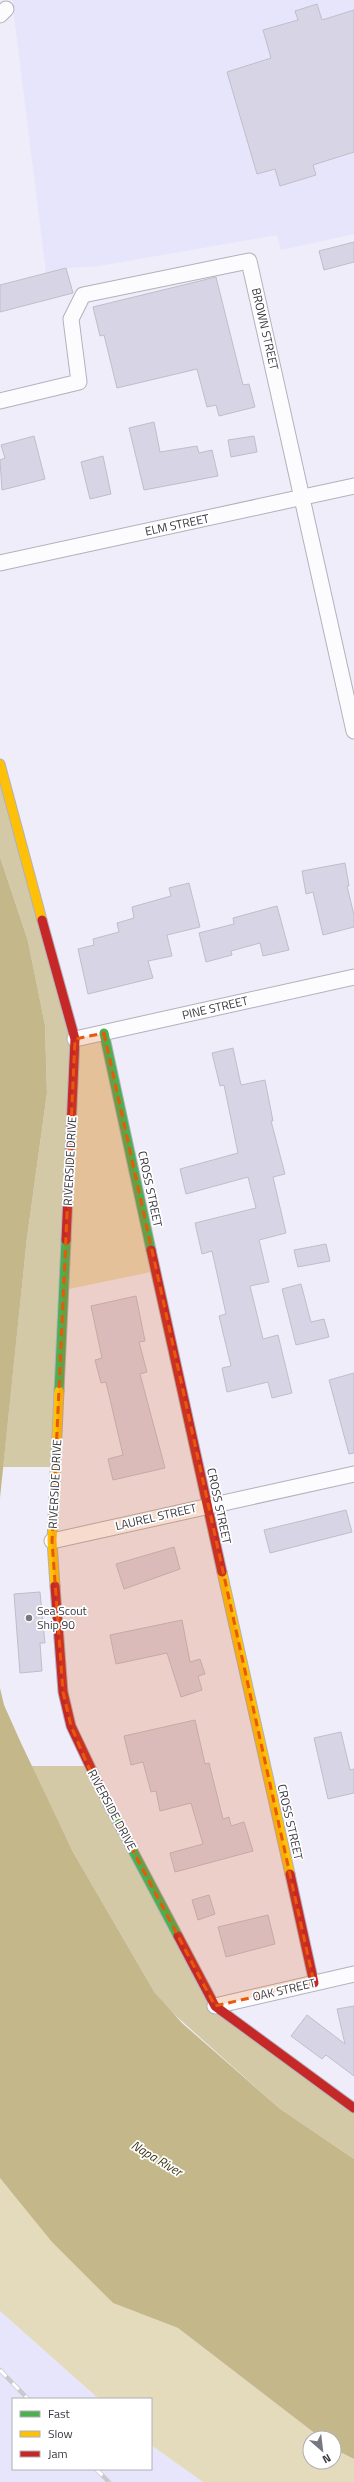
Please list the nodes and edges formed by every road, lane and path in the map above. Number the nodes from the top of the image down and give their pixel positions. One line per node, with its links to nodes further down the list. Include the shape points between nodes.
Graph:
1 (0, 401): 3 (street, BROWN STREET, via 79,382 71,319 83,295 249,261)
2 (354, 486): 3 (street, ELM STREET)
3 (304, 498): 4 (street, ELM STREET); 5 (street, BROWN STREET)
4 (0, 563)
5 (354, 731)
6 (0, 764): 9 (street, RIVERSIDE DRIVE)
7 (354, 977): 8 (street, PINE STREET)
8 (104, 1033): 9 (street, PINE STREET); 11 (street, CROSS STREET)
9 (75, 1039): 12 (street, RIVERSIDE DRIVE)
10 (354, 1474): 11 (street, LAUREL STREET)
11 (207, 1506): 12 (street, LAUREL STREET); 14 (street, CROSS STREET)
12 (52, 1541): 15 (street, RIVERSIDE DRIVE, via 63,1692 71,1726 88,1766)
13 (354, 1974): 14 (street, OAK STREET)
14 (314, 1983): 15 (street, OAK STREET)
15 (215, 2006): 16 (street, RIVERSIDE DRIVE)
16 (354, 2108)

